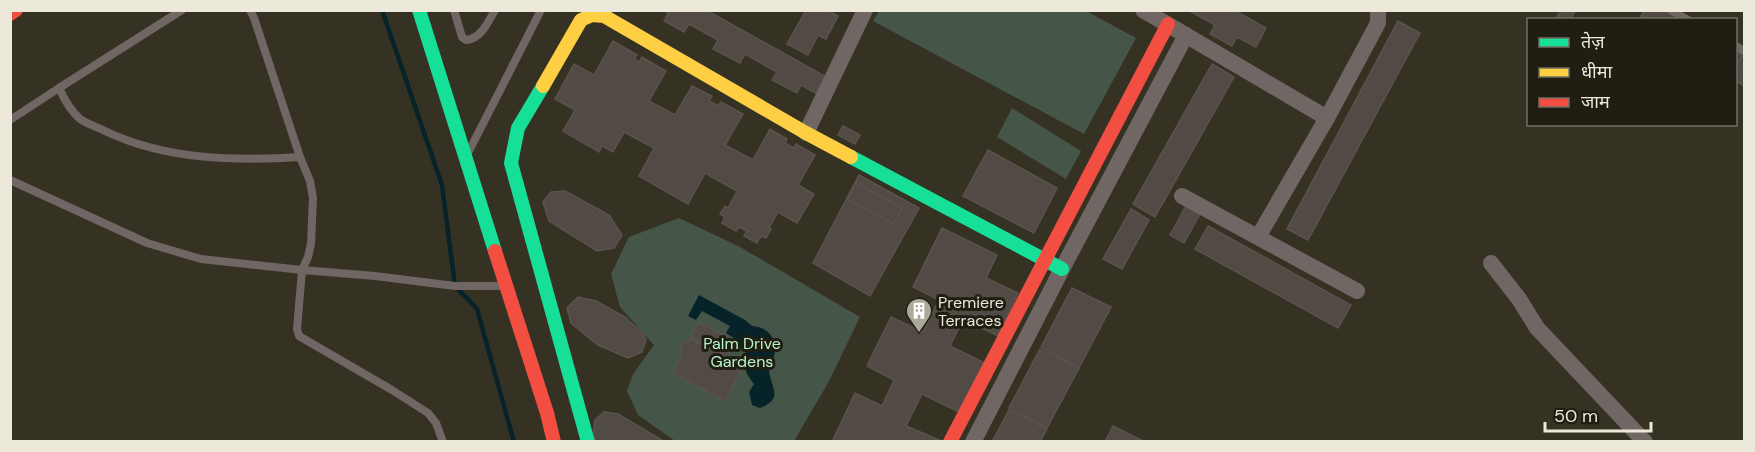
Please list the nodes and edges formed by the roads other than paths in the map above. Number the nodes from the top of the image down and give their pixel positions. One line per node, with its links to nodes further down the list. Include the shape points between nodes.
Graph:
1 (16, 10): 12 (street)
2 (182, 10): 16 (lane)
3 (250, 10): 21 (lane)
4 (419, 10): 20 (street)
5 (454, 10): 6 (lane, via 466,40 478,36)
6 (495, 10)
7 (542, 10): 20 (lane)
8 (865, 10): 19 (street)
9 (1143, 10): 14 (street)
10 (1378, 10): 17 (street, via 1378,22)
11 (1671, 10): 13 (lane)
12 (10, 14)
13 (1685, 18)
14 (1168, 24): 15 (street); 25 (street)
15 (1186, 35): 17 (street); 27 (street)
16 (59, 88): 18 (lane); 21 (lane, via 81,119 124,140 172,153 261,160)
17 (1327, 118): 24 (street)
18 (10, 120)
19 (807, 133): 25 (street); 33 (street, via 604,16 592,15 581,20 518,128 511,163)
20 (466, 156): 29 (street)
21 (300, 157): 28 (lane, via 313,198 311,244)
22 (10, 180): 28 (lane, via 147,243 201,259)
23 (1182, 196): 24 (street)
24 (1258, 237): 30 (street)
25 (1044, 259): 27 (street); 34 (street)
26 (1491, 262): 36 (street, via 1537,327)
27 (1062, 269): 35 (street)
28 (302, 270): 29 (lane, via 455,286); 31 (lane, via 297,329 300,336 428,413)
29 (507, 286): 32 (street)
30 (1357, 291)
31 (443, 441)
32 (554, 441)
33 (588, 441)
34 (950, 441)
35 (973, 441)
36 (1645, 441)

